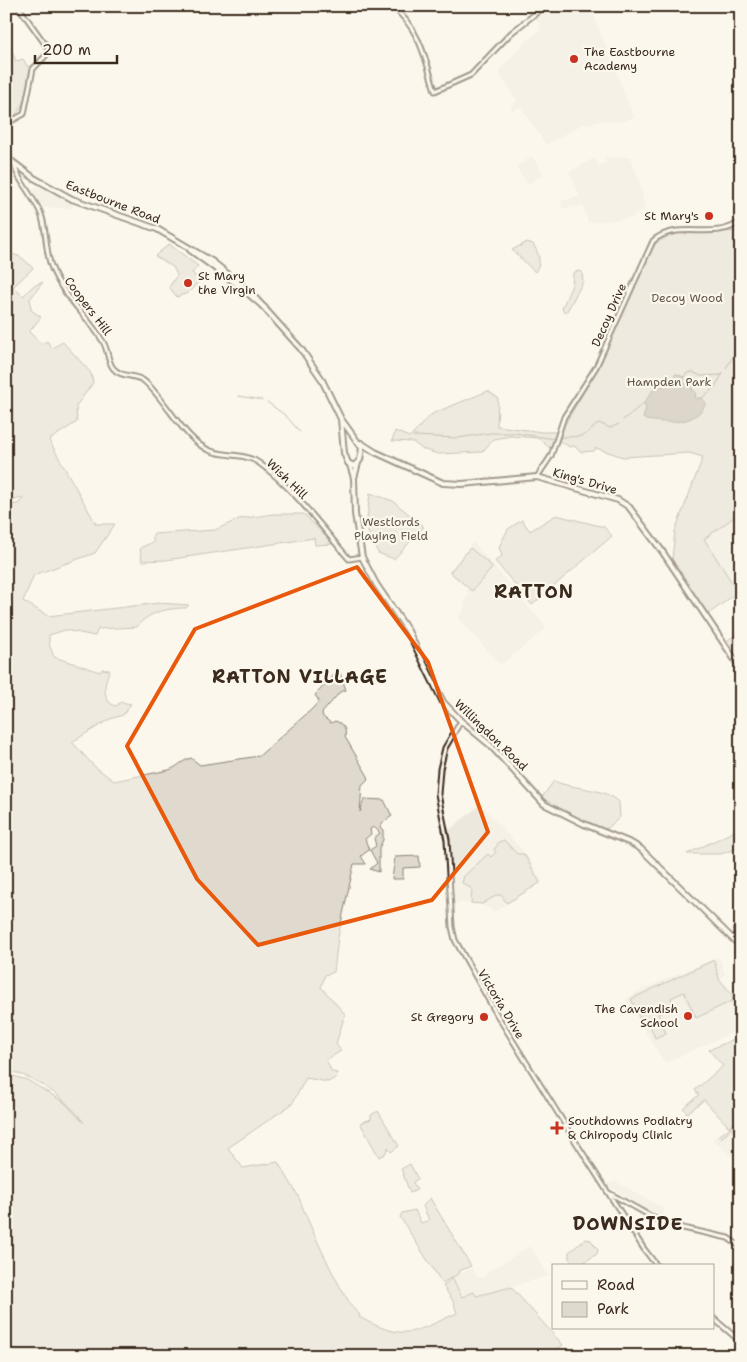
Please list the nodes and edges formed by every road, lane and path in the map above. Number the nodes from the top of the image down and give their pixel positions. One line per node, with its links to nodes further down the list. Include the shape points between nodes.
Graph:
1 (18, 6): 4 (street, via 50,51 33,69 24,114)
2 (391, 6): 3 (street, via 415,32 435,91 471,75 511,33)
3 (545, 6)
4 (6, 124)
5 (6, 157): 6 (main road, Eastbourne Road)
6 (16, 165): 8 (main road, Eastbourne Road, via 53,190 158,229); 10 (street, Coopers Hill, via 16,173 40,212 48,258 56,278 70,301 101,338 113,368)
7 (741, 221): 19 (street, Decoy Drive, via 730,228 668,232 653,241 596,367 564,418 551,456)
8 (188, 248): 9 (main road, Eastbourne Road); 9 (main road, Eastbourne Road, via 213,262 250,291)
9 (266, 309): 11 (main road, via 311,364)
10 (119, 374): 21 (street, Wish Hill, via 142,380 194,440 210,451 259,463 294,496 350,559)
11 (340, 419): 12 (main road); 13 (main road)
12 (353, 435): 13 (main road, via 347,434); 14 (main road, King's Drive)
13 (344, 440): 18 (main road, Willingdon Road, via 344,456)
14 (361, 443): 15 (main road, King's Drive); 16 (main road)
15 (375, 452): 16 (main road); 19 (main road, King's Drive, via 443,483)
16 (361, 457): 17 (main road, Willingdon Road)
17 (358, 463): 18 (main road); 20 (main road, Willingdon Road)
18 (350, 465): 20 (main road, Willingdon Road)
19 (536, 477): 22 (main road, King's Drive, via 612,496 629,508 665,555)
20 (354, 478): 21 (main road, Willingdon Road, via 356,529)
21 (362, 557): 23 (main road, Willingdon Road, via 408,631 443,702)
22 (741, 669)
23 (461, 721): 24 (main road, Willingdon Road, via 490,745 544,804 641,849); 25 (street, Victoria Drive, via 445,748 438,794 447,840 455,940 499,1018)
24 (741, 947)
25 (609, 1193): 26 (street, via 665,1224 728,1238); 27 (street, Victoria Drive)
26 (741, 1247)
27 (655, 1264)
28 (714, 1319): 29 (street)
29 (741, 1342)

